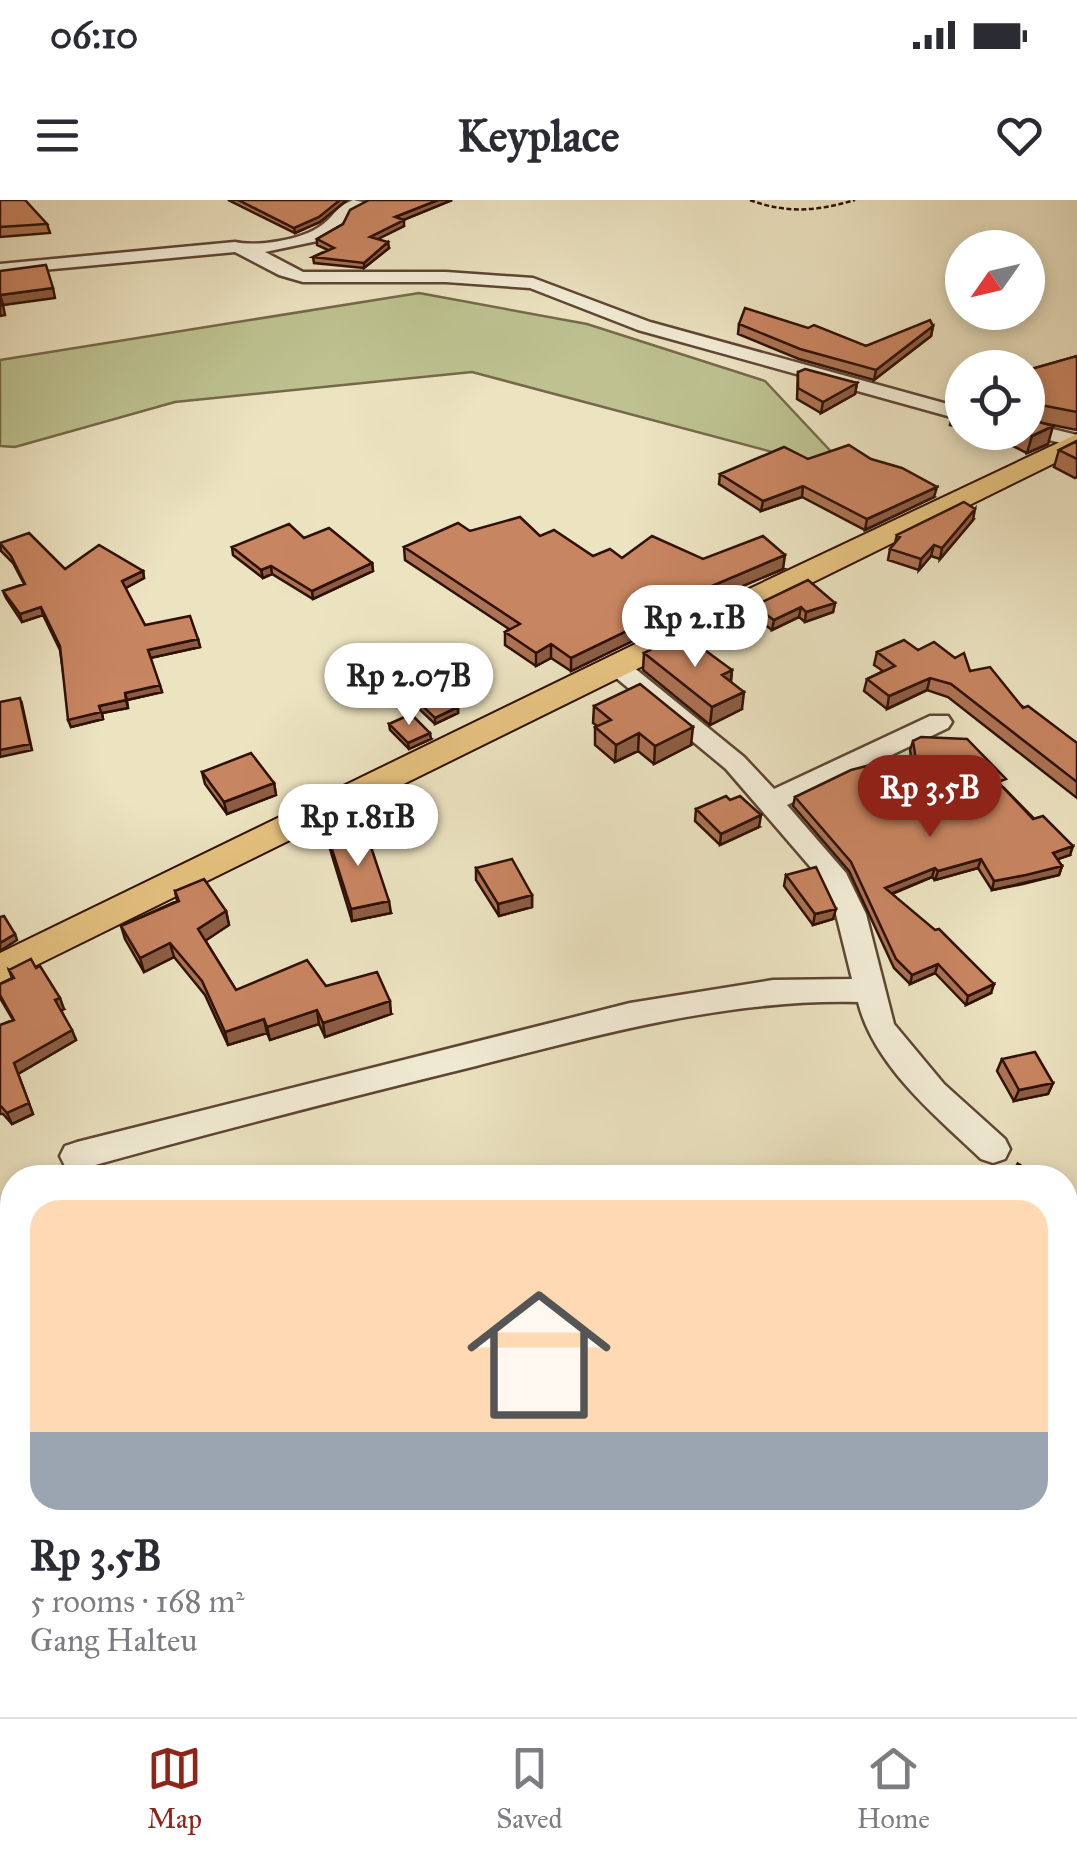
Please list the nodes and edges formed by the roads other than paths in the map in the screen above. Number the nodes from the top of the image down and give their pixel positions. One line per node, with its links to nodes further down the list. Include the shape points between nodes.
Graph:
1 (360, 204): 2 (street, via 342,210 318,237)
2 (253, 252): 3 (street, via 223,247); 4 (street, via 303,277 533,282 644,326)
3 (0, 269)
4 (945, 409)
5 (1045, 434): 6 (street)
6 (1077, 442): 7 (main road)
7 (618, 666): 9 (street, via 723,752); 10 (main road)
8 (940, 722): 9 (street)
9 (768, 804): 11 (street, via 832,873)
10 (0, 968)
11 (867, 976): 12 (street, via 890,1044); 13 (street, via 644,1012)
12 (993, 1149)
13 (78, 1156)

